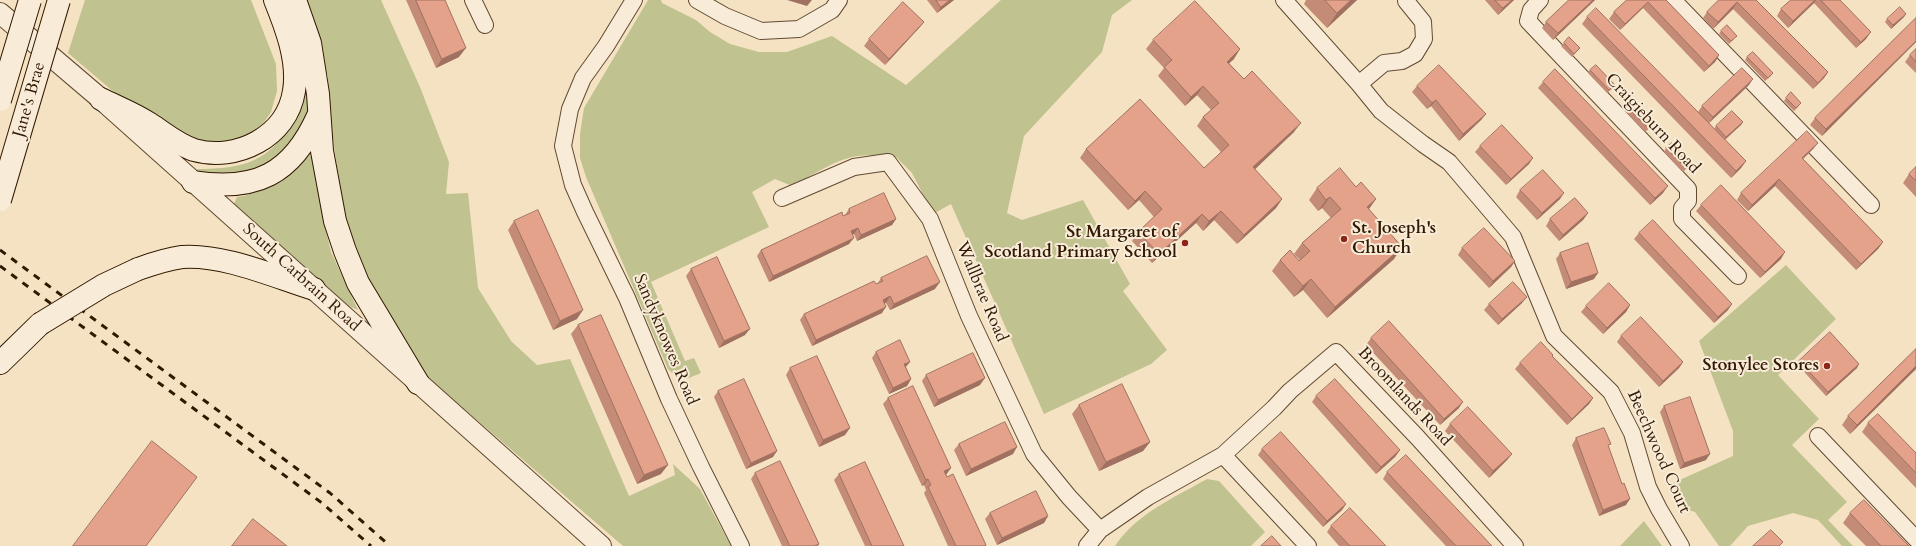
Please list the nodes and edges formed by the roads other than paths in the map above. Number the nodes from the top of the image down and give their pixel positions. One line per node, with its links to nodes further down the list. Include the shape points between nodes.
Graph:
1 (30, 0): 17 (main road, Jane's Brae, bridge)
2 (59, 0): 21 (main road, Jane's Brae, bridge)
3 (275, 0): 16 (main road, via 291,48 295,73 294,92 279,124 253,146 221,153 193,150 149,123)
4 (295, 0): 18 (main road, via 310,43 318,94)
5 (473, 0): 14 (street)
6 (634, 0): 32 (street, Sandyknowes Road, via 583,78 570,109 563,146 573,185 585,212 627,298 669,399)
7 (697, 0): 8 (street, via 761,32 799,29 832,10)
8 (839, 0)
9 (1284, 0): 15 (street, Beechwood Court)
10 (1540, 0): 23 (street, Craigieburn Road, via 1531,10 1528,21 1688,189 1688,201 1682,208 1682,220)
11 (1673, 0): 22 (street)
12 (1406, 1): 15 (street, via 1423,22 1424,39 1415,54 1402,61 1384,63)
13 (0, 13): 16 (street, South Carbrain Road)
14 (485, 25)
15 (1359, 84): 36 (street, Beechwood Court, via 1381,111 1449,162 1513,237 1554,336 1611,392 1632,433 1648,486)
16 (101, 99): 19 (street, South Carbrain Road)
17 (0, 100)
18 (318, 116): 19 (main road, via 309,136 288,162 262,179 246,184 228,185); 26 (main road, via 326,177 345,251 361,288)
19 (193, 182): 24 (street, South Carbrain Road)
20 (782, 198): 29 (street, Wallbrae Road, via 854,167 888,162 930,220 969,316 1034,454)
21 (0, 200)
22 (1872, 205)
23 (1738, 276)
24 (314, 289): 25 (main road, bridge, via 231,263 183,257 166,260 138,269 104,285 40,324); 26 (street, South Carbrain Road)
25 (0, 363)
26 (418, 383): 31 (street, South Carbrain Road)
27 (1818, 436): 30 (street)
28 (1223, 455): 29 (street, Broomlands Road, via 1148,497); 34 (street); 35 (street, Broomlands Road, via 1290,391 1336,352)
29 (1100, 530): 33 (street, Broomlands Road)
30 (1916, 539)
31 (601, 546)
32 (741, 546)
33 (1087, 546)
34 (1308, 546)
35 (1515, 546)
36 (1681, 546)

